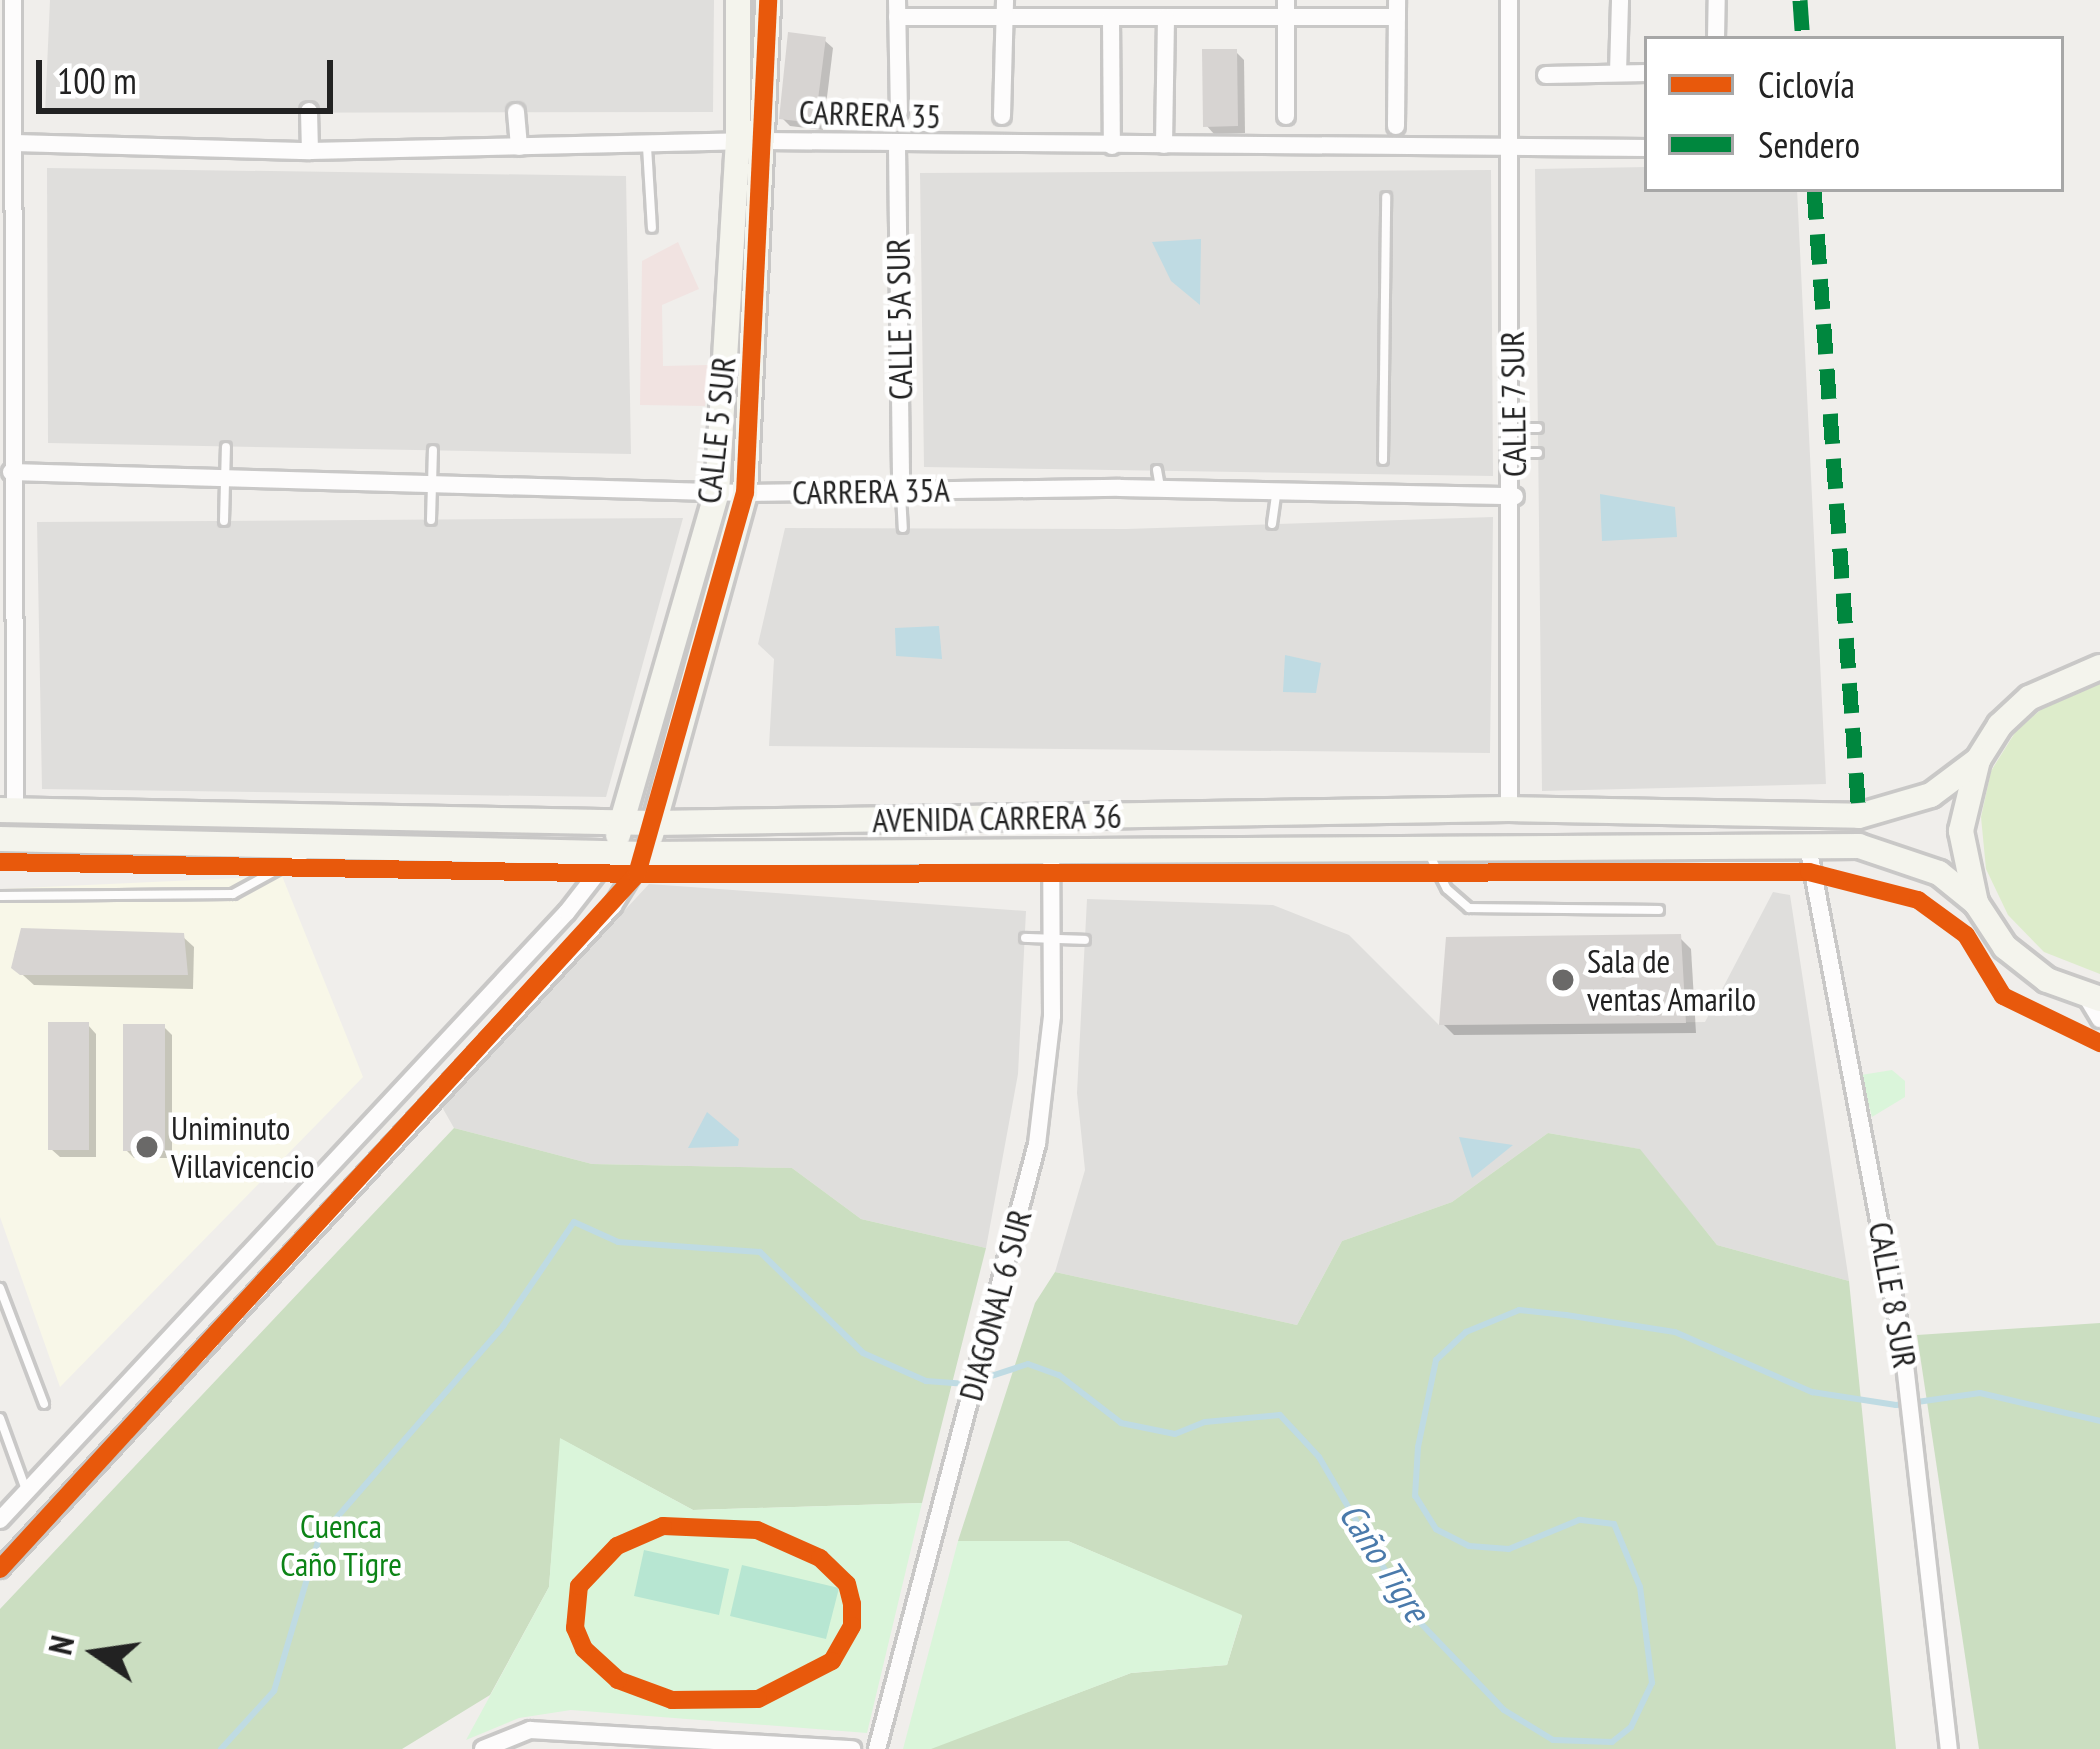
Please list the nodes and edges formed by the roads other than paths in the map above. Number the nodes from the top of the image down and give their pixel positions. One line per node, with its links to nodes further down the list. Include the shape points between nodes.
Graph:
1 (13, 0): 24 (street)
2 (738, 0): 23 (main road, CALLE 5 SUR)
3 (768, 0): 23 (main road, CALLE 5 SUR)
4 (1509, 0): 32 (street, CALLE 7 SUR)
5 (1621, 0): 14 (street)
6 (1717, 0): 13 (street)
7 (1005, 8): 8 (street); 11 (street); 20 (street)
8 (897, 9): 19 (street)
9 (1286, 9): 10 (street); 12 (street); 21 (street)
10 (1397, 9): 22 (street)
11 (1111, 17): 12 (street); 26 (street)
12 (1166, 17): 25 (street)
13 (1716, 36)
14 (1618, 73): 15 (street); 16 (street)
15 (1644, 73)
16 (1546, 75)
17 (309, 111): 31 (street)
18 (516, 112): 27 (street)
19 (899, 112)
20 (1001, 116)
21 (1286, 116)
22 (1396, 126)
23 (751, 141): 28 (street, CARRERA 35); 29 (street, CARRERA 35); 48 (main road, CALLE 5 SUR); 49 (main road, CALLE 5 SUR)
24 (15, 143): 31 (street, CARRERA 35); 35 (street)
25 (1164, 145): 26 (street, CARRERA 35); 32 (street, CARRERA 35)
26 (1112, 146): 29 (street, CARRERA 35)
27 (519, 147): 28 (street, CARRERA 35); 31 (street, CARRERA 35)
28 (647, 147): 34 (lane)
29 (897, 147): 47 (street, CALLE 5A SUR)
30 (1644, 148): 32 (street, CARRERA 35)
31 (310, 151)
32 (1509, 153): 37 (street, CALLE 7 SUR)
33 (1386, 197): 43 (lane)
34 (652, 228)
35 (7, 245): 36 (street)
36 (6, 329): 44 (street)
37 (1514, 428): 38 (lane); 41 (street, CALLE 7 SUR)
38 (1538, 428)
39 (226, 447): 45 (lane)
40 (433, 450): 46 (lane)
41 (1514, 453): 42 (lane); 51 (street, CALLE 7 SUR)
42 (1538, 453)
43 (1383, 460)
44 (11, 472): 45 (street, CARRERA 35A); 56 (street)
45 (226, 480): 46 (street, CARRERA 35A); 53 (lane)
46 (431, 488): 48 (street, CARRERA 35A); 52 (lane)
47 (901, 490): 49 (street, CARRERA 35A); 50 (street, CARRERA 35A, via 1158,479); 55 (lane)
48 (717, 493): 49 (street, CARRERA 35A); 61 (main road, CALLE 5 SUR)
49 (745, 493): 62 (main road, CALLE 5 SUR)
50 (1276, 494): 51 (street, CARRERA 35A); 54 (lane)
51 (1515, 496): 59 (street, CALLE 7 SUR)
52 (431, 520)
53 (224, 521)
54 (1272, 524)
55 (903, 528)
56 (6, 534): 60 (street)
57 (2100, 667): 58 (main road, via 2029,698)
58 (1978, 760): 59 (main road, AVENIDA CARRERA 36, via 1931,795 1858,816); 71 (main road, via 1961,831)
59 (1509, 809): 62 (main road, AVENIDA CARRERA 36)
60 (7, 810): 61 (main road, AVENIDA CARRERA 36)
61 (621, 822): 62 (main road, AVENIDA CARRERA 36); 68 (main road, CALLE 5 SUR)
62 (654, 823): 69 (main road, CALLE 5 SUR)
63 (0, 838): 64 (main road, AVENIDA CARRERA 36)
64 (317, 846): 68 (main road, AVENIDA CARRERA 36); 70 (lane, via 233,894)
65 (1808, 846): 66 (main road, AVENIDA CARRERA 36); 71 (main road, AVENIDA CARRERA 36, via 1902,857); 87 (street, CALLE 8 SUR, via 1903,1347)
66 (1426, 847): 67 (main road, AVENIDA CARRERA 36); 72 (lane, via 1448,889 1469,908)
67 (1051, 852): 69 (main road, AVENIDA CARRERA 36); 74 (street, DIAGONAL 6 SUR)
68 (613, 853): 69 (main road, AVENIDA CARRERA 36); 81 (street, via 536,947)
69 (645, 854): 83 (street, via 613,906)
70 (0, 896)
71 (1976, 903): 76 (main road, via 2024,965)
72 (1659, 910)
73 (1025, 938): 74 (lane)
74 (1055, 938): 75 (lane); 86 (street, DIAGONAL 6 SUR, via 1037,1144)
75 (1084, 940)
76 (2093, 997): 77 (street)
77 (2100, 1019)
78 (0, 1288): 79 (lane)
79 (44, 1404)
80 (0, 1418): 81 (lane)
81 (27, 1492): 82 (street)
82 (0, 1520)
83 (0, 1569)
84 (483, 1749): 85 (street, via 530,1730)
85 (852, 1749)
86 (877, 1749)
87 (1949, 1749)

